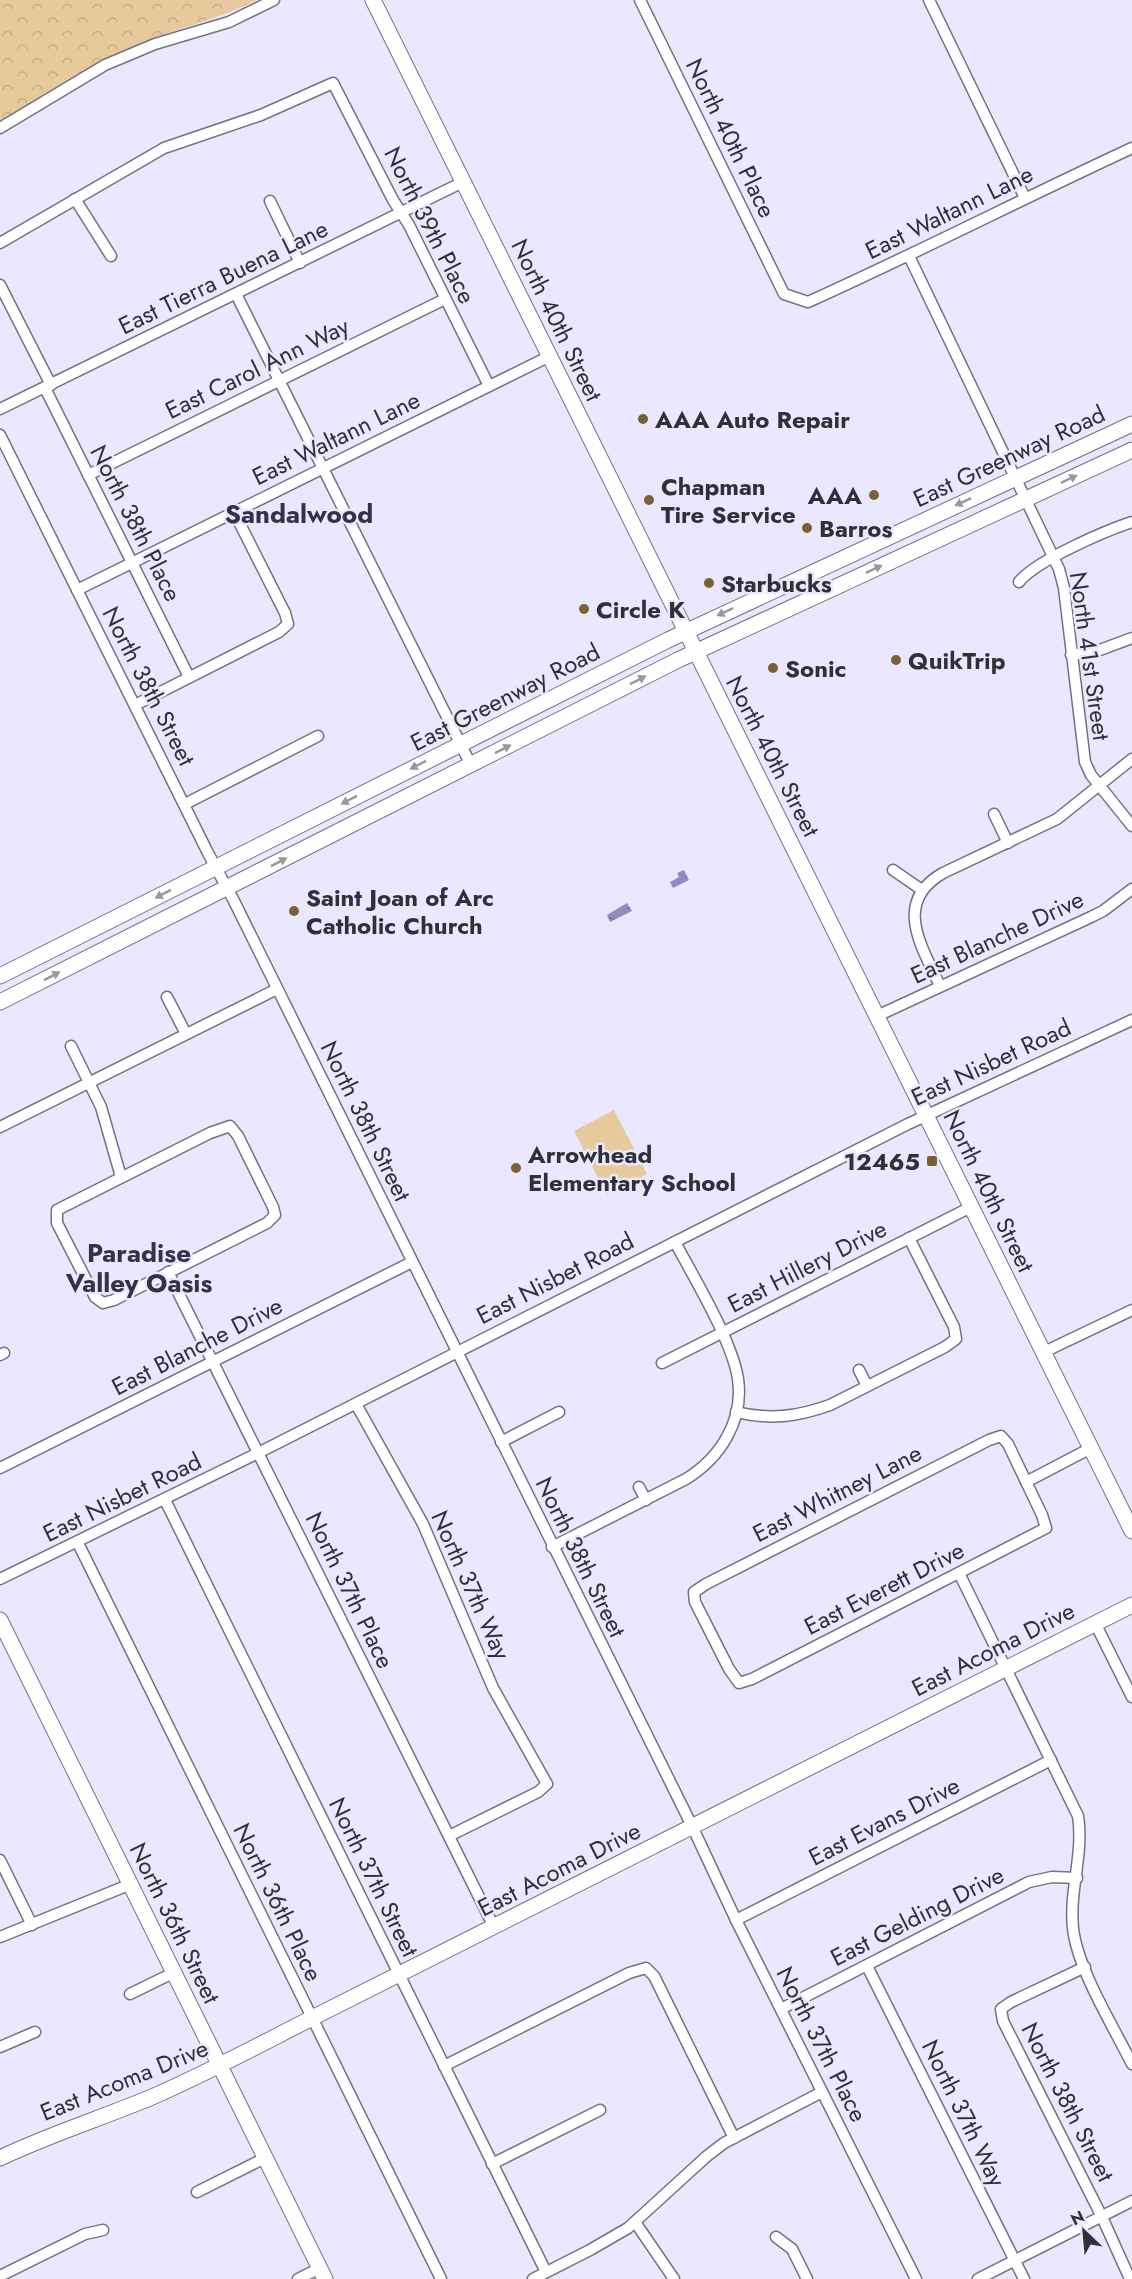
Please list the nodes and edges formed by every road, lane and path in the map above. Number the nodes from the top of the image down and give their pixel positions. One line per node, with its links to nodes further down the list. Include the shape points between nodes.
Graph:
1 (274, 0): 5 (street, via 229,22 155,44 105,65)
2 (373, 0): 7 (main road, North 40th Street)
3 (640, 0): 18 (street, North 40th Place)
4 (929, 0): 8 (street)
5 (0, 128)
6 (1132, 148): 8 (street, East Waltann Lane)
7 (463, 182): 11 (street, East Tierra Buena Lane); 20 (main road, North 40th Street)
8 (1025, 198): 14 (street, East Waltann Lane)
9 (75, 199): 11 (street, North 39th Place, via 176,142 261,115 333,83); 12 (street); 13 (street)
10 (270, 201): 15 (street)
11 (401, 213): 15 (street, East Tierra Buena Lane); 19 (street, North 39th Place)
12 (0, 243)
13 (111, 256)
14 (909, 256): 18 (street, East Waltann Lane, via 808,302); 30 (street, North 41st Street)
15 (300, 263): 17 (street, East Tierra Buena Lane)
16 (0, 285): 23 (street, North 38th Place)
17 (236, 294): 21 (street); 23 (street, East Tierra Buena Lane)
18 (784, 294)
19 (445, 299): 21 (street, East Carol Ann Way); 22 (street, North 39th Place)
20 (550, 356): 22 (street, East Waltann Lane); 38 (main road, North 40th Street)
21 (279, 381): 28 (street); 29 (street, East Carol Ann Way)
22 (489, 386): 28 (street, East Waltann Lane)
23 (48, 387): 24 (street, East Tierra Buena Lane); 29 (street, North 38th Place)
24 (0, 409)
25 (1132, 424): 30 (main road, East Greenway Road)
26 (0, 435): 37 (street, North 38th Street)
27 (1132, 450): 31 (main road, East Greenway Road, one-way to 27)
28 (322, 468): 32 (street, East Waltann Lane); 45 (street)
29 (88, 475): 35 (street, North 38th Place)
30 (1016, 478): 31 (street, North 41st Street); 38 (main road, East Greenway Road, one-way to 38)
31 (1026, 499): 34 (street, North 41st Street); 40 (main road, East Greenway Road, one-way to 31)
32 (234, 512): 35 (street, East Waltann Lane); 42 (street, via 288,624)
33 (1132, 522): 34 (street)
34 (1053, 557): 36 (street); 41 (street, North 41st Street, via 1064,588)
35 (132, 563): 37 (street, East Waltann Lane); 42 (street, North 38th Place)
36 (1018, 582)
37 (77, 590): 43 (street, North 38th Street)
38 (685, 632): 40 (main road, North 40th Street); 45 (main road, East Greenway Road)
39 (1132, 638): 41 (street, via 1097,651)
40 (695, 652): 47 (main road, East Greenway Road, one-way to 40); 65 (main road, North 40th Street)
41 (1071, 655): 48 (street, North 41st Street, via 1085,762)
42 (189, 677): 43 (street)
43 (135, 705): 49 (street, North 38th Street)
44 (318, 736): 49 (street)
45 (460, 744): 47 (street); 50 (main road, East Greenway Road, one-way to 50)
46 (1132, 759): 48 (street)
47 (471, 765): 53 (main road, East Greenway Road)
48 (1099, 785): 52 (street, North 41st Street); 54 (street, via 1057,819)
49 (185, 804): 55 (street, North 38th Street)
50 (322, 814): 53 (main road); 55 (main road, East Greenway Road)
51 (994, 814): 54 (street)
52 (1132, 826)
53 (333, 835): 57 (main road, East Greenway Road, one-way to 53)
54 (1008, 843): 59 (street, via 943,873)
55 (216, 867): 57 (street, North 38th Street); 60 (main road, East Greenway Road, one-way to 60)
56 (893, 870): 59 (street)
57 (227, 889): 62 (street, North 38th Street); 64 (main road, East Greenway Road, one-way to 57)
58 (1132, 889): 61 (street, East Blanche Drive, via 1103,911)
59 (922, 890): 61 (street, via 915,909 916,932)
60 (0, 976)
61 (940, 986): 65 (street, East Blanche Drive)
62 (277, 989): 67 (street); 76 (street, North 38th Street)
63 (167, 997): 67 (street)
64 (0, 1002)
65 (877, 1016): 70 (main road, North 40th Street)
66 (1132, 1020): 70 (street, East Nisbet Road)
67 (186, 1034): 69 (street)
68 (71, 1046): 69 (street)
69 (89, 1082): 71 (street); 72 (street, via 101,1107)
70 (926, 1115): 73 (main road, North 40th Street); 75 (street, East Nisbet Road)
71 (0, 1127)
72 (121, 1177): 77 (street, via 57,1210 57,1223 95,1297 103,1303); 77 (street, via 230,1126 268,1197 275,1215 267,1223)
73 (972, 1207): 74 (street, East Hillery Drive); 81 (main road, North 40th Street)
74 (909, 1238): 79 (street, East Hillery Drive); 85 (street, via 954,1327 956,1339)
75 (675, 1242): 79 (street); 80 (street, East Nisbet Road)
76 (412, 1262): 80 (street, North 38th Street); 82 (street, East Blanche Drive)
77 (168, 1272): 82 (street, North 37th Place)
78 (1132, 1310): 81 (street)
79 (722, 1333): 83 (street, East Hillery Drive); 88 (street, via 738,1381)
80 (457, 1351): 86 (street, East Nisbet Road); 89 (street, North 38th Street)
81 (1044, 1352): 90 (main road, North 40th Street)
82 (212, 1361): 91 (street, North 37th Place); 92 (street, East Blanche Drive)
83 (662, 1363)
84 (859, 1371): 85 (street)
85 (867, 1386): 88 (street, via 797,1416 780,1418)
86 (356, 1404): 91 (street, East Nisbet Road); 110 (street, North 37th Way, via 423,1524 493,1688 547,1784)
87 (559, 1412): 89 (street)
88 (736, 1412): 96 (street, via 716,1456 704,1468)
89 (501, 1442): 99 (street, North 38th Street)
90 (1091, 1448): 93 (street); 97 (main road, North 40th Street)
91 (258, 1453): 95 (street, East Nisbet Road); 110 (street, North 37th Place)
92 (0, 1468)
93 (1026, 1482): 100 (street, East Everett Drive, via 1046,1528); 106 (street, East Whitney Lane, via 1001,1436 705,1584 694,1592 695,1602)
94 (639, 1487): 96 (street)
95 (165, 1500): 98 (street, East Nisbet Road); 121 (street, North 37th Street)
96 (646, 1500): 99 (street)
97 (1132, 1531)
98 (78, 1543): 101 (street, East Nisbet Road); 124 (street, North 36th Place)
99 (552, 1547): 109 (street, North 38th Street)
100 (959, 1573): 105 (street); 106 (street, East Everett Drive)
101 (0, 1579)
102 (1132, 1605): 104 (main road, East Acoma Drive)
103 (0, 1620): 113 (main road, North 36th Street)
104 (1095, 1623): 105 (main road, East Acoma Drive); 107 (street)
105 (1006, 1668): 108 (street); 109 (main road, East Acoma Drive)
106 (740, 1683)
107 (1132, 1697)
108 (1051, 1760): 112 (street, via 1078,1816); 114 (street, East Evans Drive)
109 (692, 1826): 114 (street, North 37th Place); 116 (main road, East Acoma Drive)
110 (449, 1836): 116 (street, North 37th Place)
111 (0, 1860): 115 (street)
112 (1077, 1878): 118 (street, East Gelding Drive, via 1052,1877 1029,1882); 119 (street, via 1073,1927)
113 (131, 1884): 115 (street); 120 (main road, North 36th Street)
114 (736, 1920): 123 (street, North 37th Place)
115 (32, 1925): 117 (street)
116 (494, 1927): 121 (main road, East Acoma Drive)
117 (0, 1937)
118 (867, 1966): 123 (street, East Gelding Drive); 142 (street, North 37th Way)
119 (1084, 1967): 127 (street); 138 (street, North 38th Street, via 1001,2009 1003,2021)
120 (175, 1972): 122 (street); 128 (main road, North 36th Street)
121 (399, 1975): 124 (main road, East Acoma Drive); 129 (street, North 37th Street)
122 (130, 1994)
123 (781, 2009): 130 (street, North 37th Place)
124 (312, 2018): 128 (main road, East Acoma Drive); 147 (street, North 36th Place)
125 (35, 2032): 126 (street)
126 (0, 2047)
127 (1132, 2064)
128 (220, 2066): 133 (main road, East Acoma Drive); 134 (main road, North 36th Street)
129 (444, 2066): 132 (street, via 646,1968 654,1976); 135 (street, North 37th Street)
130 (822, 2092): 132 (street); 151 (street, North 37th Place)
131 (600, 2110): 135 (street)
132 (734, 2138): 139 (street, via 706,2156)
133 (0, 2158)
134 (265, 2158): 136 (street); 144 (main road, North 36th Street)
135 (492, 2164): 143 (street, North 37th Street)
136 (197, 2192)
137 (1132, 2201): 138 (street)
138 (1102, 2217): 142 (street); 154 (street, North 38th Street)
139 (635, 2222): 143 (street); 149 (street)
140 (103, 2230): 145 (street, via 85,2234)
141 (776, 2237): 150 (street, via 792,2249)
142 (1014, 2260): 152 (street); 153 (street, North 37th Way)
143 (546, 2272): 148 (street)
144 (322, 2273): 146 (street)
145 (0, 2277)
146 (298, 2279)
147 (441, 2279)
148 (533, 2279)
149 (674, 2279)
150 (807, 2279)
151 (916, 2279)
152 (978, 2279)
153 (1024, 2279)
154 (1130, 2279)

